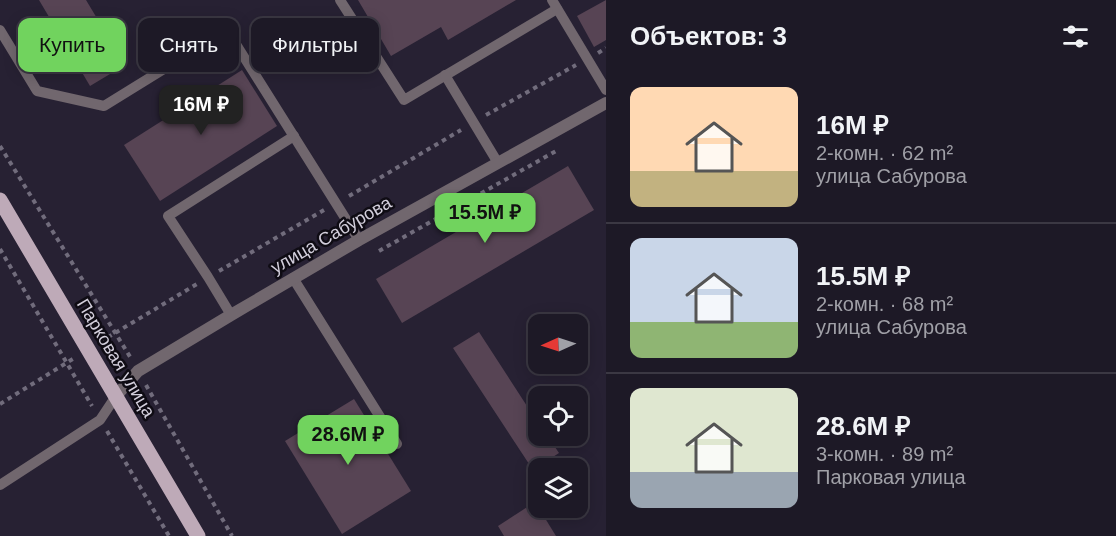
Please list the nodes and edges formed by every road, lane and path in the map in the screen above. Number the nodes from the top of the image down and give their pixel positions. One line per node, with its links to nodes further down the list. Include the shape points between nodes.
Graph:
1 (340, 0): 6 (lane, via 404,100)
2 (555, 4): 5 (lane); 6 (lane)
3 (0, 30): 10 (lane, via 37,91 104,106 227,30)
4 (606, 48): 5 (path)
5 (588, 58): 7 (lane); 9 (path)
6 (445, 75): 9 (lane)
7 (606, 90)
8 (606, 103): 13 (street, улица Сабурова)
9 (473, 123): 13 (lane); 15 (path)
10 (294, 136): 15 (lane); 19 (lane, via 168,216)
11 (0, 146): 22 (path)
12 (565, 146): 18 (path)
13 (498, 163): 16 (street, улица Сабурова)
14 (0, 200): 23 (main road, Парковая улица)
15 (336, 204): 16 (lane); 19 (path)
16 (359, 240): 20 (street, улица Сабурова)
17 (0, 249): 24 (path)
18 (379, 251)
19 (208, 277): 21 (lane); 22 (path)
20 (293, 278): 21 (street, улица Сабурова); 29 (lane)
21 (231, 315): 25 (street, улица Сабурова)
22 (116, 333): 23 (path); 25 (path)
23 (88, 350): 24 (path); 26 (main road, Парковая улица)
24 (67, 363): 27 (path); 28 (path)
25 (138, 371): 26 (street, улица Сабурова); 33 (path)
26 (117, 396): 28 (lane); 32 (main road, Парковая улица)
27 (0, 404)
28 (100, 420): 30 (lane); 31 (path)
29 (397, 444)
30 (0, 485)
31 (169, 536)
32 (198, 536)
33 (232, 536)

